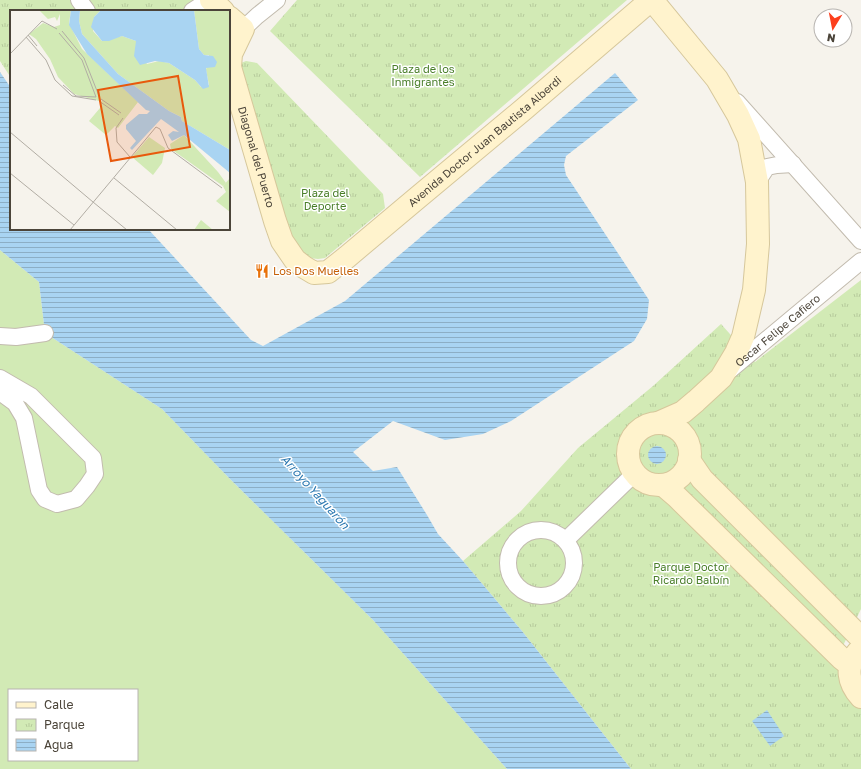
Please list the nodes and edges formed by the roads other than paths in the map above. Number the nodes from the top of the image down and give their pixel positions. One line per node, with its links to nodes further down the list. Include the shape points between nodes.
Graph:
1 (79, 0): 5 (street)
2 (210, 0): 6 (street); 7 (main road)
3 (277, 0): 8 (street, via 257,16)
4 (651, 0): 9 (main road); 14 (main road, Avenida Doctor Juan Bautista Alberdi, via 347,258 328,272)
5 (86, 10)
6 (194, 10)
7 (222, 10)
8 (236, 23): 14 (main road, Diagonal del Puerto, via 230,67 275,222 282,241 295,260)
9 (717, 80): 10 (street); 11 (main road, via 738,115 749,140)
10 (793, 164): 11 (street, via 766,167); 12 (street)
11 (757, 182): 18 (main road, via 758,244 754,290 743,337)
12 (861, 241)
13 (861, 261): 18 (street, Oscar Felipe Cafiero)
14 (314, 273)
15 (45, 333): 16 (street, via 16,337)
16 (0, 336)
17 (0, 378): 19 (street, via 31,396 92,458 95,474 76,499 57,504 46,499 39,490 24,418 15,403)
18 (722, 378): 20 (main road, Oscar Felipe Cafiero)
19 (0, 392)
20 (696, 401): 21 (main road, Oscar Felipe Cafiero, via 683,412); 22 (main road, Oscar Felipe Cafiero, via 690,415 686,439)
21 (658, 423): 22 (main road, via 666,424 680,432 685,438); 23 (main road, via 639,430 633,437 628,456)
22 (689, 452): 24 (main road, via 686,469 680,477); 26 (main road, via 702,479)
23 (634, 474): 24 (main road, via 647,483); 25 (street)
24 (663, 485): 27 (main road, via 841,658)
25 (566, 540): 25 (street, via 558,533 537,529 518,538 508,556 508,567 517,586 526,593 538,596 549,595 568,583 575,561)
26 (861, 637)
27 (856, 657): 28 (main road, via 849,674 855,691)
28 (861, 697)

